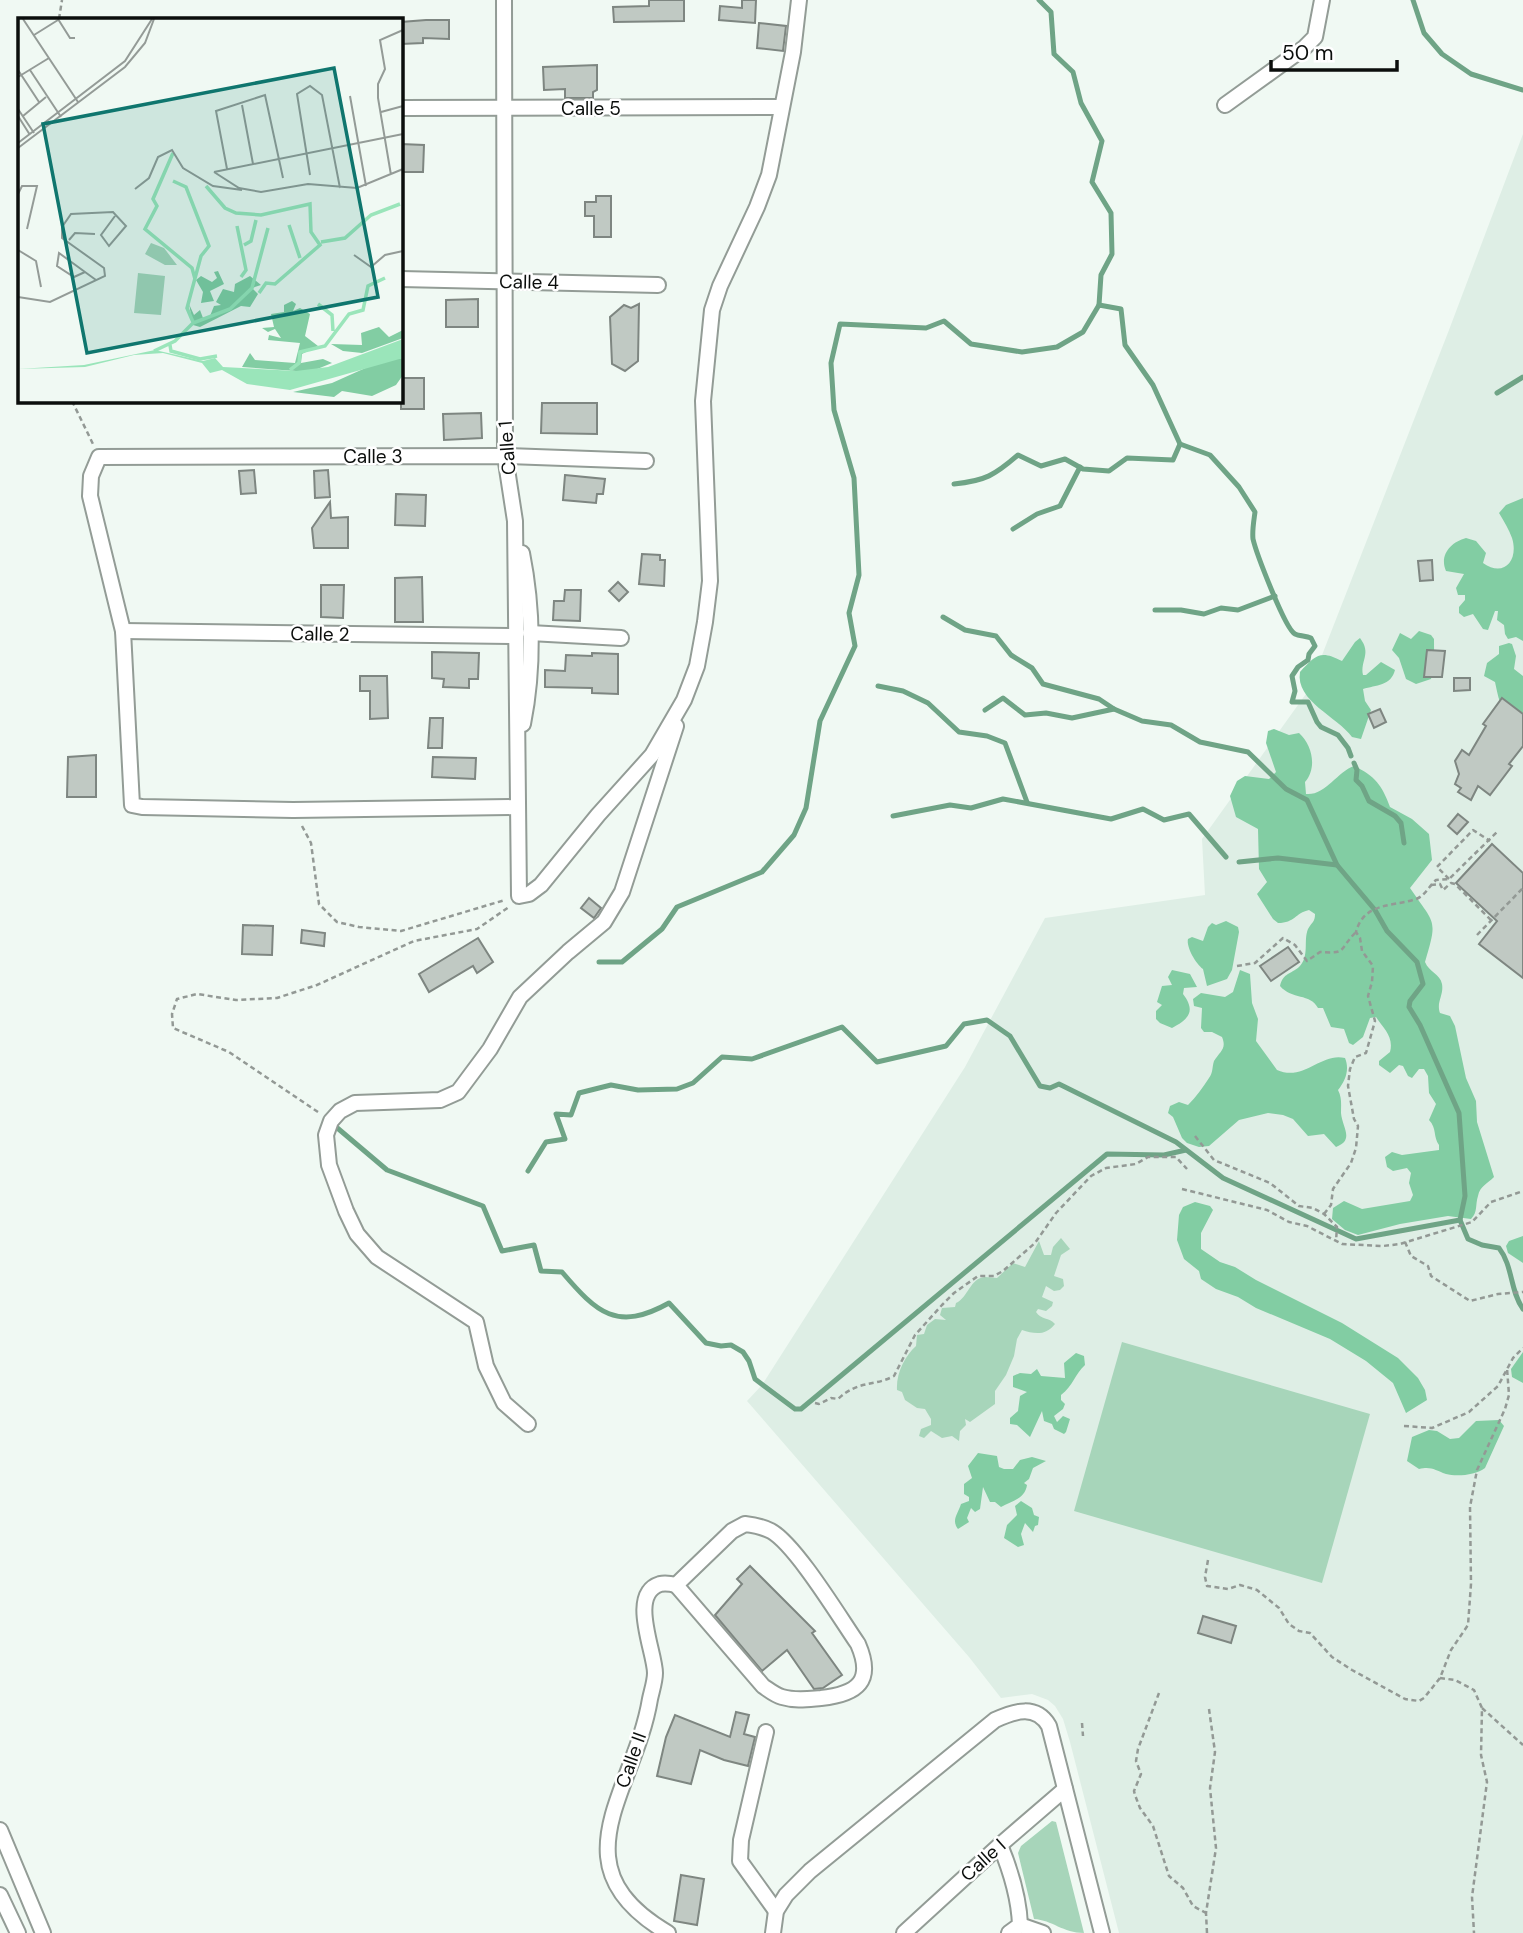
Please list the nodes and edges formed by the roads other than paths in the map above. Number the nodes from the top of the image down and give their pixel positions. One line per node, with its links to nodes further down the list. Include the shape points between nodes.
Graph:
1 (504, 0): 7 (street, Calle 1)
2 (799, 0): 5 (street)
3 (1322, 0): 4 (street, via 1315,37)
4 (1225, 105)
5 (781, 107): 7 (street, Calle 5); 16 (street, via 769,175 712,310 703,401 710,581 697,666)
6 (402, 108): 7 (street, Calle 5)
7 (505, 108): 9 (street, Calle 1)
8 (402, 279): 9 (street, Calle 4)
9 (505, 281): 10 (street, Calle 4); 11 (street, Calle 1)
10 (658, 285)
11 (505, 456): 12 (street, Calle 3); 13 (street, Calle 3, via 99,457 91,475 90,496); 14 (street, Calle 1, via 527,581)
12 (646, 460)
13 (123, 631): 14 (street, Calle 2); 17 (street, via 132,805 293,810)
14 (523, 635): 15 (street, Calle 2); 17 (street, Calle 1, via 527,706 517,757)
15 (621, 639)
16 (684, 700): 17 (street, via 652,755 541,885 524,895); 18 (street, via 622,892 604,922 520,997 458,1092 440,1100 355,1103 340,1111 326,1135 329,1165 357,1234 377,1257 477,1321 486,1366 498,1391)
17 (518, 807)
18 (528, 1424)
19 (676, 1584): 19 (street, Calle II, via 745,1524 773,1532 791,1548 858,1644 866,1662 864,1676 856,1689 838,1696 779,1697 763,1686); 29 (street, Calle II, via 660,1584 645,1601 644,1621 655,1671 649,1705 608,1831 609,1866 619,1893 643,1918)
20 (766, 1732): 25 (street, via 740,1861)
21 (1065, 1789): 23 (street, Calle I); 25 (street, via 1045,1720 1032,1711 1012,1712 995,1720 810,1871); 33 (street)
22 (0, 1830): 28 (street)
23 (1000, 1844): 26 (street, via 1019,1911); 31 (street, Calle I)
24 (0, 1895): 27 (street)
25 (776, 1912): 30 (street)
26 (1014, 1929): 32 (street)
27 (18, 1933)
28 (43, 1933)
29 (668, 1933)
30 (772, 1933)
31 (904, 1933)
32 (1043, 1933)
33 (1102, 1933)

